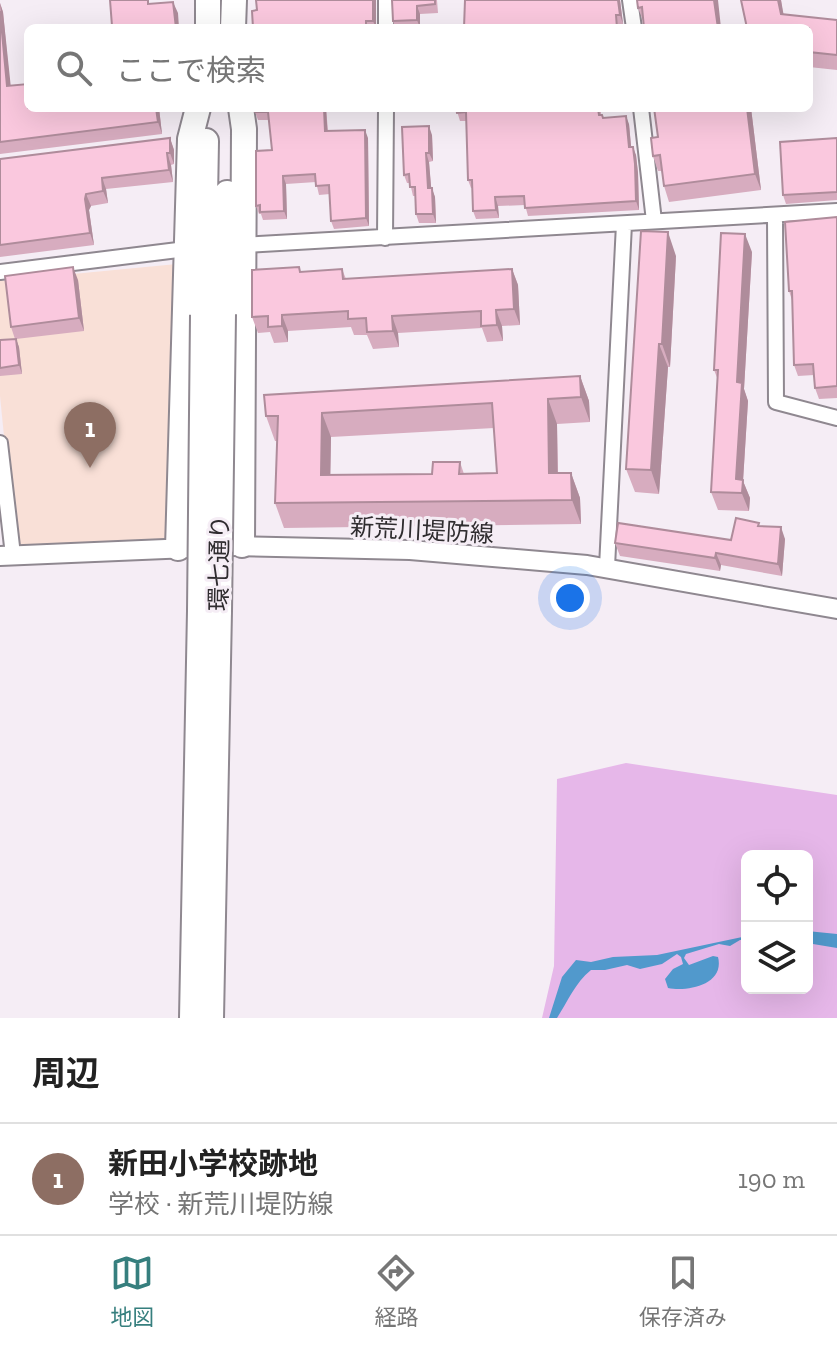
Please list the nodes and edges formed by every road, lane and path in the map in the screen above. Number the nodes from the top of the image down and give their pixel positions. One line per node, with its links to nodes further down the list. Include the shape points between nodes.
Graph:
1 (208, 0): 5 (main road)
2 (234, 0): 6 (main road)
3 (386, 0): 7 (street)
4 (630, 0): 8 (street)
5 (208, 24)
6 (233, 24)
7 (386, 24)
8 (633, 24)
9 (197, 112): 21 (main road, via 190,139)
10 (207, 112): 23 (main road, 環七通り)
11 (231, 112): 23 (main road, 環七通り)
12 (242, 112): 20 (main road)
13 (386, 112): 19 (street)
14 (641, 112): 17 (street)
15 (837, 211): 16 (street)
16 (775, 217): 17 (street); 24 (street, via 776,402)
17 (654, 221): 18 (street)
18 (624, 224): 19 (street); 29 (street)
19 (385, 238): 20 (street)
20 (243, 245): 26 (main road)
21 (186, 249): 22 (street); 27 (main road)
22 (0, 272)
23 (213, 314): 31 (main road, 環七通り, bridge)
24 (837, 418)
25 (0, 443): 28 (street)
26 (242, 545): 27 (street, 新荒川堤防線); 29 (street, 新荒川堤防線, via 410,550)
27 (178, 548): 28 (street, 新荒川堤防線)
28 (6, 556)
29 (607, 567): 30 (street, 新荒川堤防線)
30 (837, 609)
31 (209, 619): 32 (main road, 環七通り); 33 (main road, 環七通り)
32 (192, 1018)
33 (211, 1018)

